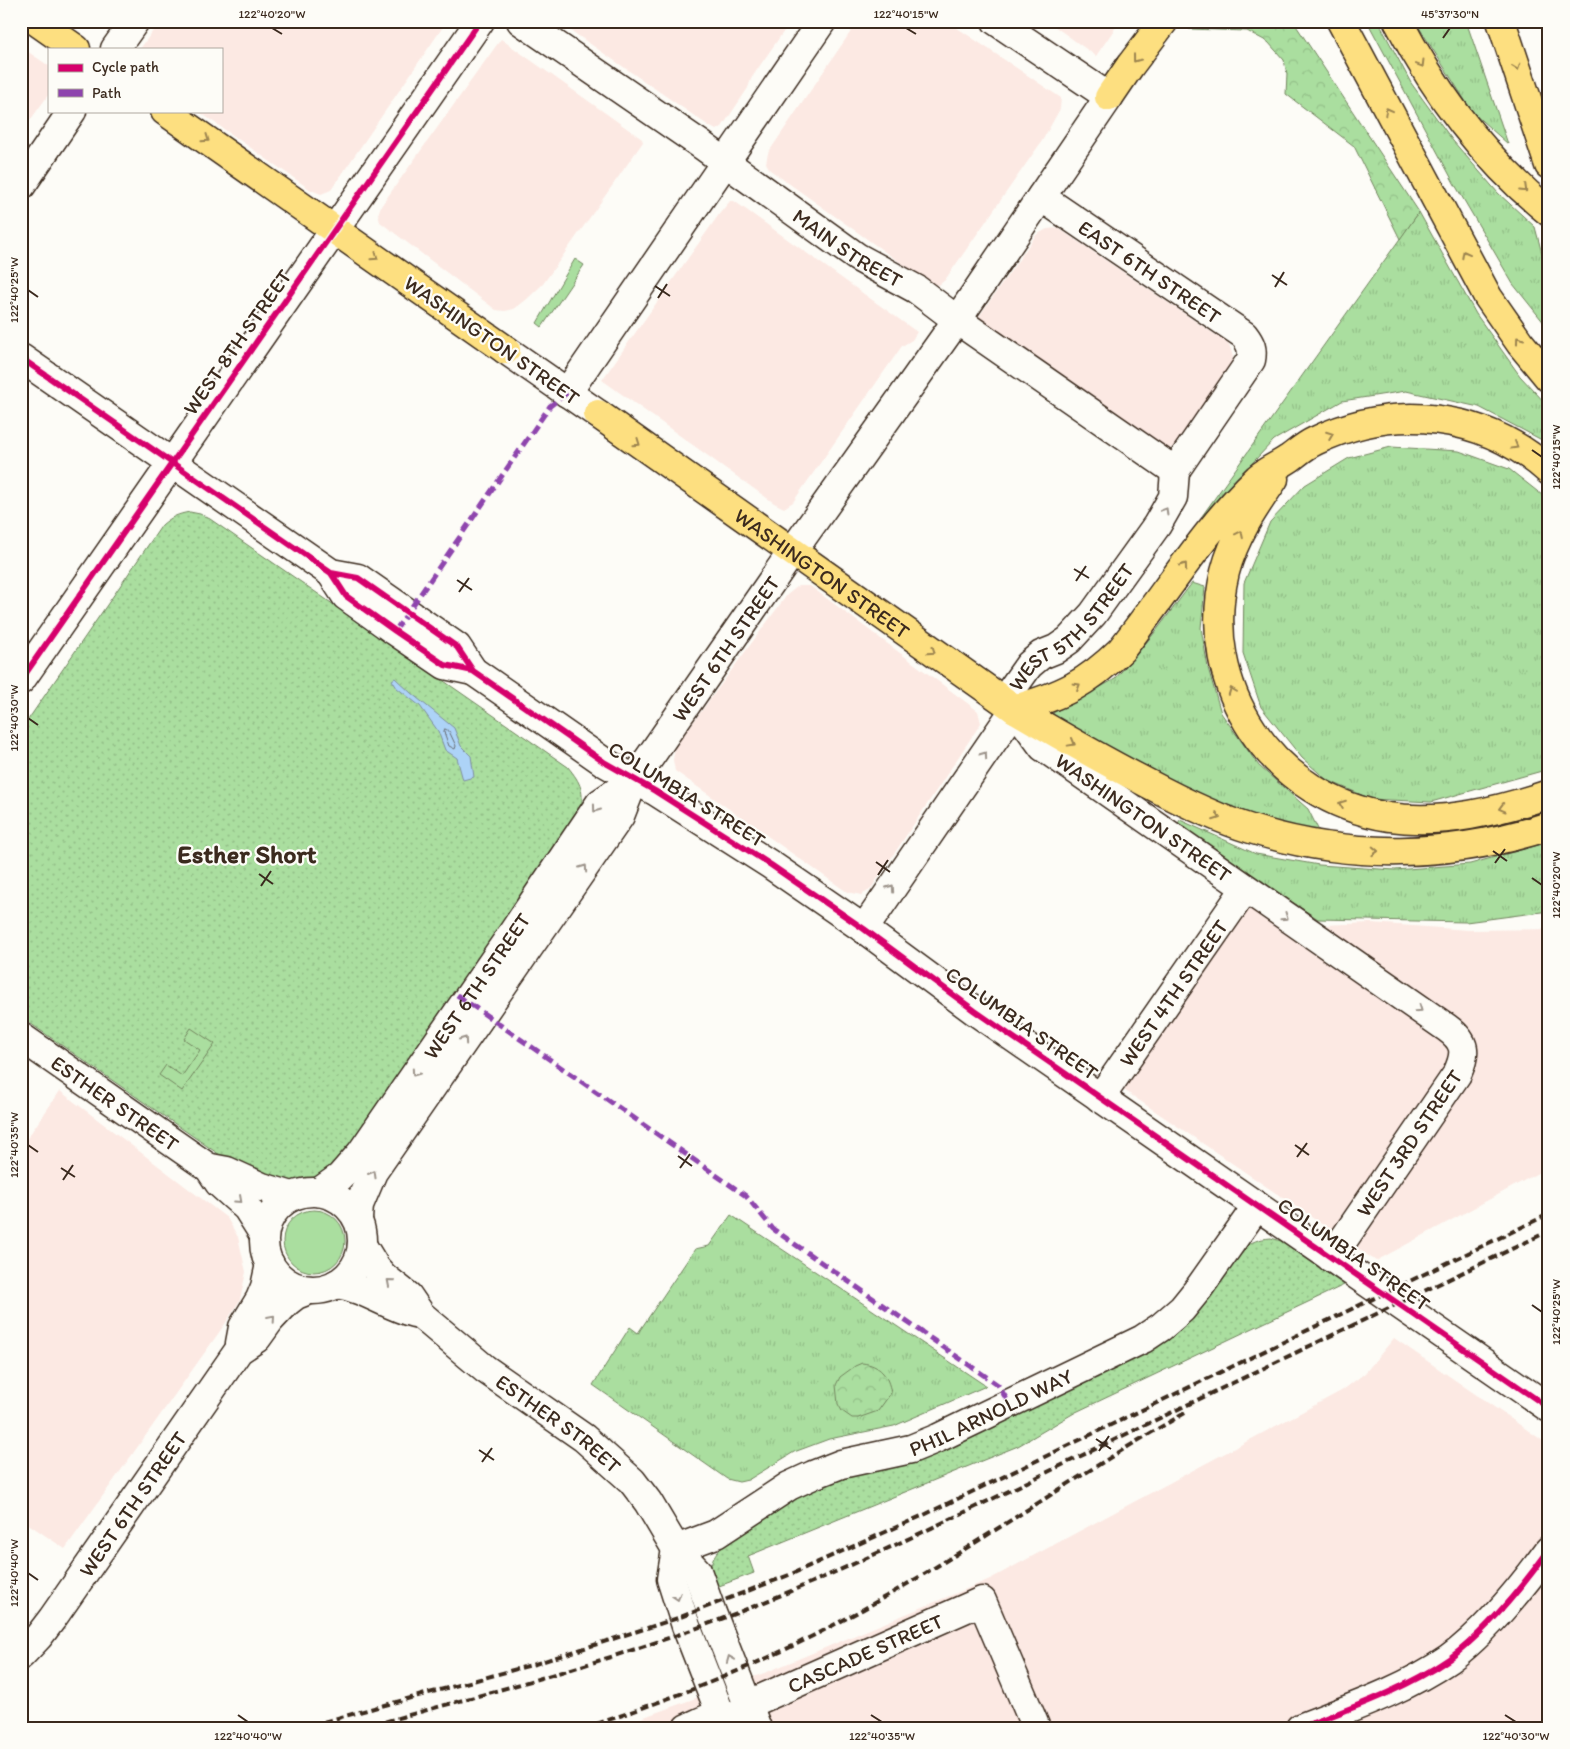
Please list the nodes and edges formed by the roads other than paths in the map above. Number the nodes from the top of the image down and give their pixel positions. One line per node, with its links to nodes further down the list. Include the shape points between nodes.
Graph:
1 (36, 21): 11 (main road)
2 (134, 21): 12 (street)
3 (480, 21): 21 (street, WEST 8TH STREET)
4 (521, 21): 16 (street, MAIN STREET)
5 (822, 21): 16 (street)
6 (996, 21): 13 (street)
7 (1164, 21): 13 (main road, one-way to 13)
8 (1340, 21): 25 (main road, one-way to 8, via 1488,297)
9 (1398, 21): 20 (main road, one-way to 20, via 1429,76 1466,130)
10 (1501, 21): 17 (main road, one-way to 17)
11 (75, 48)
12 (116, 48)
13 (1109, 98): 19 (street)
14 (71, 112): 18 (street)
15 (167, 112): 21 (main road, WASHINGTON STREET, one-way to 21)
16 (726, 162): 22 (street, MAIN STREET, via 857,257 916,289); 26 (street)
17 (1549, 165)
18 (21, 186)
19 (1041, 197): 22 (street); 31 (street, EAST 6TH STREET, via 1244,335 1251,344 1251,360)
20 (1549, 212)
21 (335, 229): 23 (main road, WASHINGTON STREET, one-way to 23); 29 (street, WEST 8TH STREET)
22 (957, 320): 31 (street, MAIN STREET); 32 (street, WEST 6TH STREET)
23 (506, 350): 26 (street, WASHINGTON STREET)
24 (21, 358): 29 (street, COLUMBIA STREET)
25 (1549, 378)
26 (567, 393): 27 (street, WASHINGTON STREET)
27 (598, 414): 32 (main road, WASHINGTON STREET, one-way to 32)
28 (1288, 459): 30 (main road, one-way to 30, via 1314,441 1347,429 1397,418 1431,418 1458,422 1500,437); 34 (main road, one-way to 28, via 1073,689 1104,666 1121,650 1224,514 1260,476); 36 (main road, one-way to 28, via 1465,816 1391,817 1355,809 1320,794 1290,774 1263,744 1244,716 1225,669 1220,642 1220,600 1225,572 1236,541)
29 (173, 463): 33 (street, WEST 8TH STREET); 35 (street, COLUMBIA STREET, via 331,573 346,596 395,631 445,665 473,671)
30 (1549, 471)
31 (1175, 472): 34 (street, WEST 5TH STREET, one-way to 31, via 1012,689 1029,665 1069,640 1084,625 1173,497)
32 (792, 552): 34 (main road, WASHINGTON STREET, one-way to 34); 35 (street, WEST 6TH STREET)
33 (21, 680)
34 (1015, 710): 37 (main road, one-way to 37, via 1174,797 1251,829 1291,840 1329,848 1412,852 1490,842); 38 (street, WASHINGTON STREET, via 1043,747); 39 (street, WEST 5TH STREET, one-way to 34)
35 (634, 780): 39 (street, COLUMBIA STREET, via 703,820); 44 (street, WEST 6TH STREET, one-way to 44, via 600,803 361,1153 340,1177); 47 (street, WEST 6TH STREET, one-way to 35, via 361,1198 373,1172 620,816)
36 (1549, 794)
37 (1549, 826)
38 (1245, 889): 41 (street, WASHINGTON STREET, one-way to 41, via 1447,1028 1461,1040); 42 (street, WEST 4TH STREET)
39 (864, 929): 42 (street, COLUMBIA STREET)
40 (21, 1037): 43 (street, ESTHER STREET)
41 (1464, 1050): 49 (street, WEST 3RD STREET, via 1457,1074)
42 (1100, 1098): 46 (street, COLUMBIA STREET)
43 (209, 1168): 45 (street, ESTHER STREET, via 227,1171); 48 (street, ESTHER STREET, one-way to 48, via 218,1183 248,1208)
44 (319, 1192): 45 (street); 47 (street, via 342,1201 351,1209)
45 (292, 1196): 48 (street, via 275,1210)
46 (1257, 1206): 49 (street, COLUMBIA STREET); 56 (street, PHIL ARNOLD WAY, via 1182,1309 1143,1338 938,1438 911,1449 841,1464 788,1486 716,1534)
47 (360, 1232): 51 (street, via 360,1256 355,1267); 53 (street, ESTHER STREET, one-way to 47, via 408,1296 376,1268)
48 (264, 1235): 50 (street)
49 (1331, 1258): 55 (street, COLUMBIA STREET)
50 (270, 1264): 52 (street, via 283,1280); 54 (street, WEST 6TH STREET, via 260,1299 243,1327)
51 (336, 1284): 52 (street); 53 (street, ESTHER STREET, via 357,1288 399,1309)
52 (309, 1290): 54 (street, WEST 6TH STREET, one-way to 52, via 257,1338 287,1302)
53 (421, 1315): 56 (street, ESTHER STREET, via 485,1369 606,1457 632,1481 648,1502)
54 (239, 1350): 58 (street, WEST 6TH STREET, via 52,1619)
55 (1549, 1408)
56 (676, 1549): 59 (street, via 671,1579 686,1626)
57 (1549, 1550): 62 (street, via 1485,1628 1450,1658 1378,1697)
58 (21, 1655)
59 (739, 1721): 60 (street, CASCADE STREET); 61 (street, CASCADE STREET, via 774,1692 982,1601)
60 (687, 1728)
61 (1036, 1728)
62 (1300, 1728)

